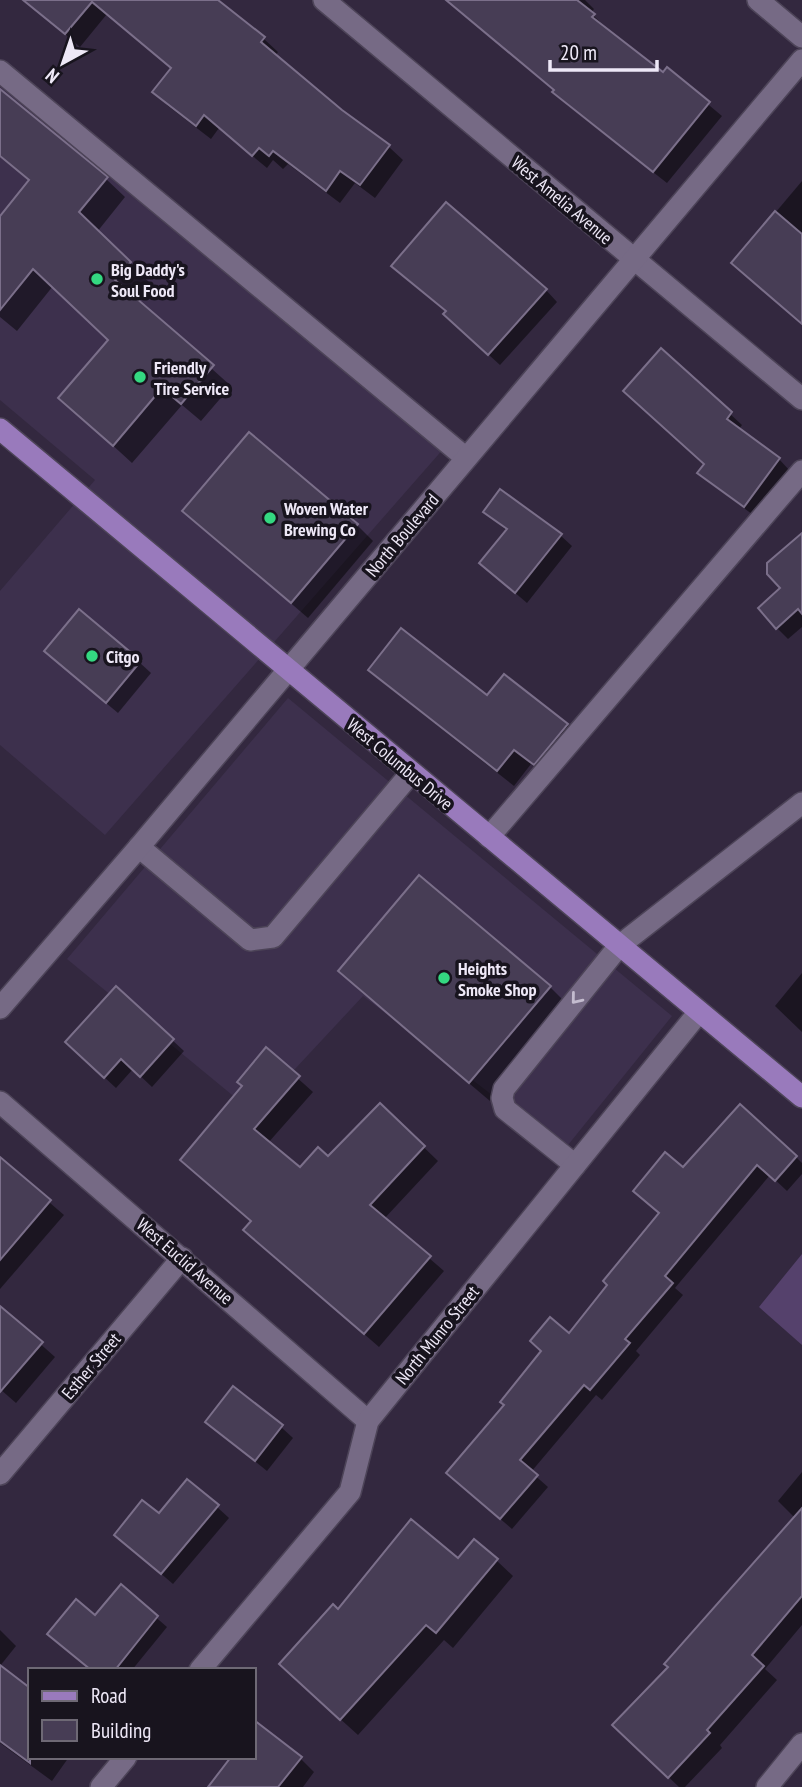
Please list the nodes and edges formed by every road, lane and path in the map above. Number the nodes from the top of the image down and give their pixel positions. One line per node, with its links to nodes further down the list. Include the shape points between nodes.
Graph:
1 (324, 0): 6 (street, West Amelia Avenue)
2 (758, 0): 3 (street)
3 (802, 37)
4 (802, 60): 6 (street, North Boulevard)
5 (0, 71): 9 (street)
6 (634, 260): 7 (street, West Amelia Avenue); 9 (street, North Boulevard)
7 (802, 398)
8 (0, 429): 11 (main road, West Columbus Drive)
9 (467, 458): 11 (street, North Boulevard)
10 (802, 471): 14 (street)
11 (287, 670): 12 (main road, West Columbus Drive); 15 (street, North Boulevard)
12 (411, 773): 14 (main road, West Columbus Drive); 15 (street, via 273,937 250,940)
13 (802, 803): 16 (street)
14 (489, 837): 16 (main road, West Columbus Drive)
15 (139, 847): 17 (street, North Boulevard)
16 (620, 946): 18 (main road, West Columbus Drive); 21 (street, one-way to 21, via 510,1081 502,1098 505,1109)
17 (0, 1008)
18 (699, 1012): 19 (main road, West Columbus Drive); 21 (street, North Munro Street)
19 (802, 1097)
20 (0, 1102): 22 (street, West Euclid Avenue)
21 (575, 1165): 23 (street, North Munro Street)
22 (182, 1258): 23 (street, West Euclid Avenue); 24 (street, Esther Street)
23 (368, 1420): 25 (street, North Munro Street, via 350,1493)
24 (0, 1474)
25 (202, 1668)
26 (802, 1744): 29 (street)
27 (124, 1759): 28 (street)
28 (101, 1787)
29 (766, 1787)

